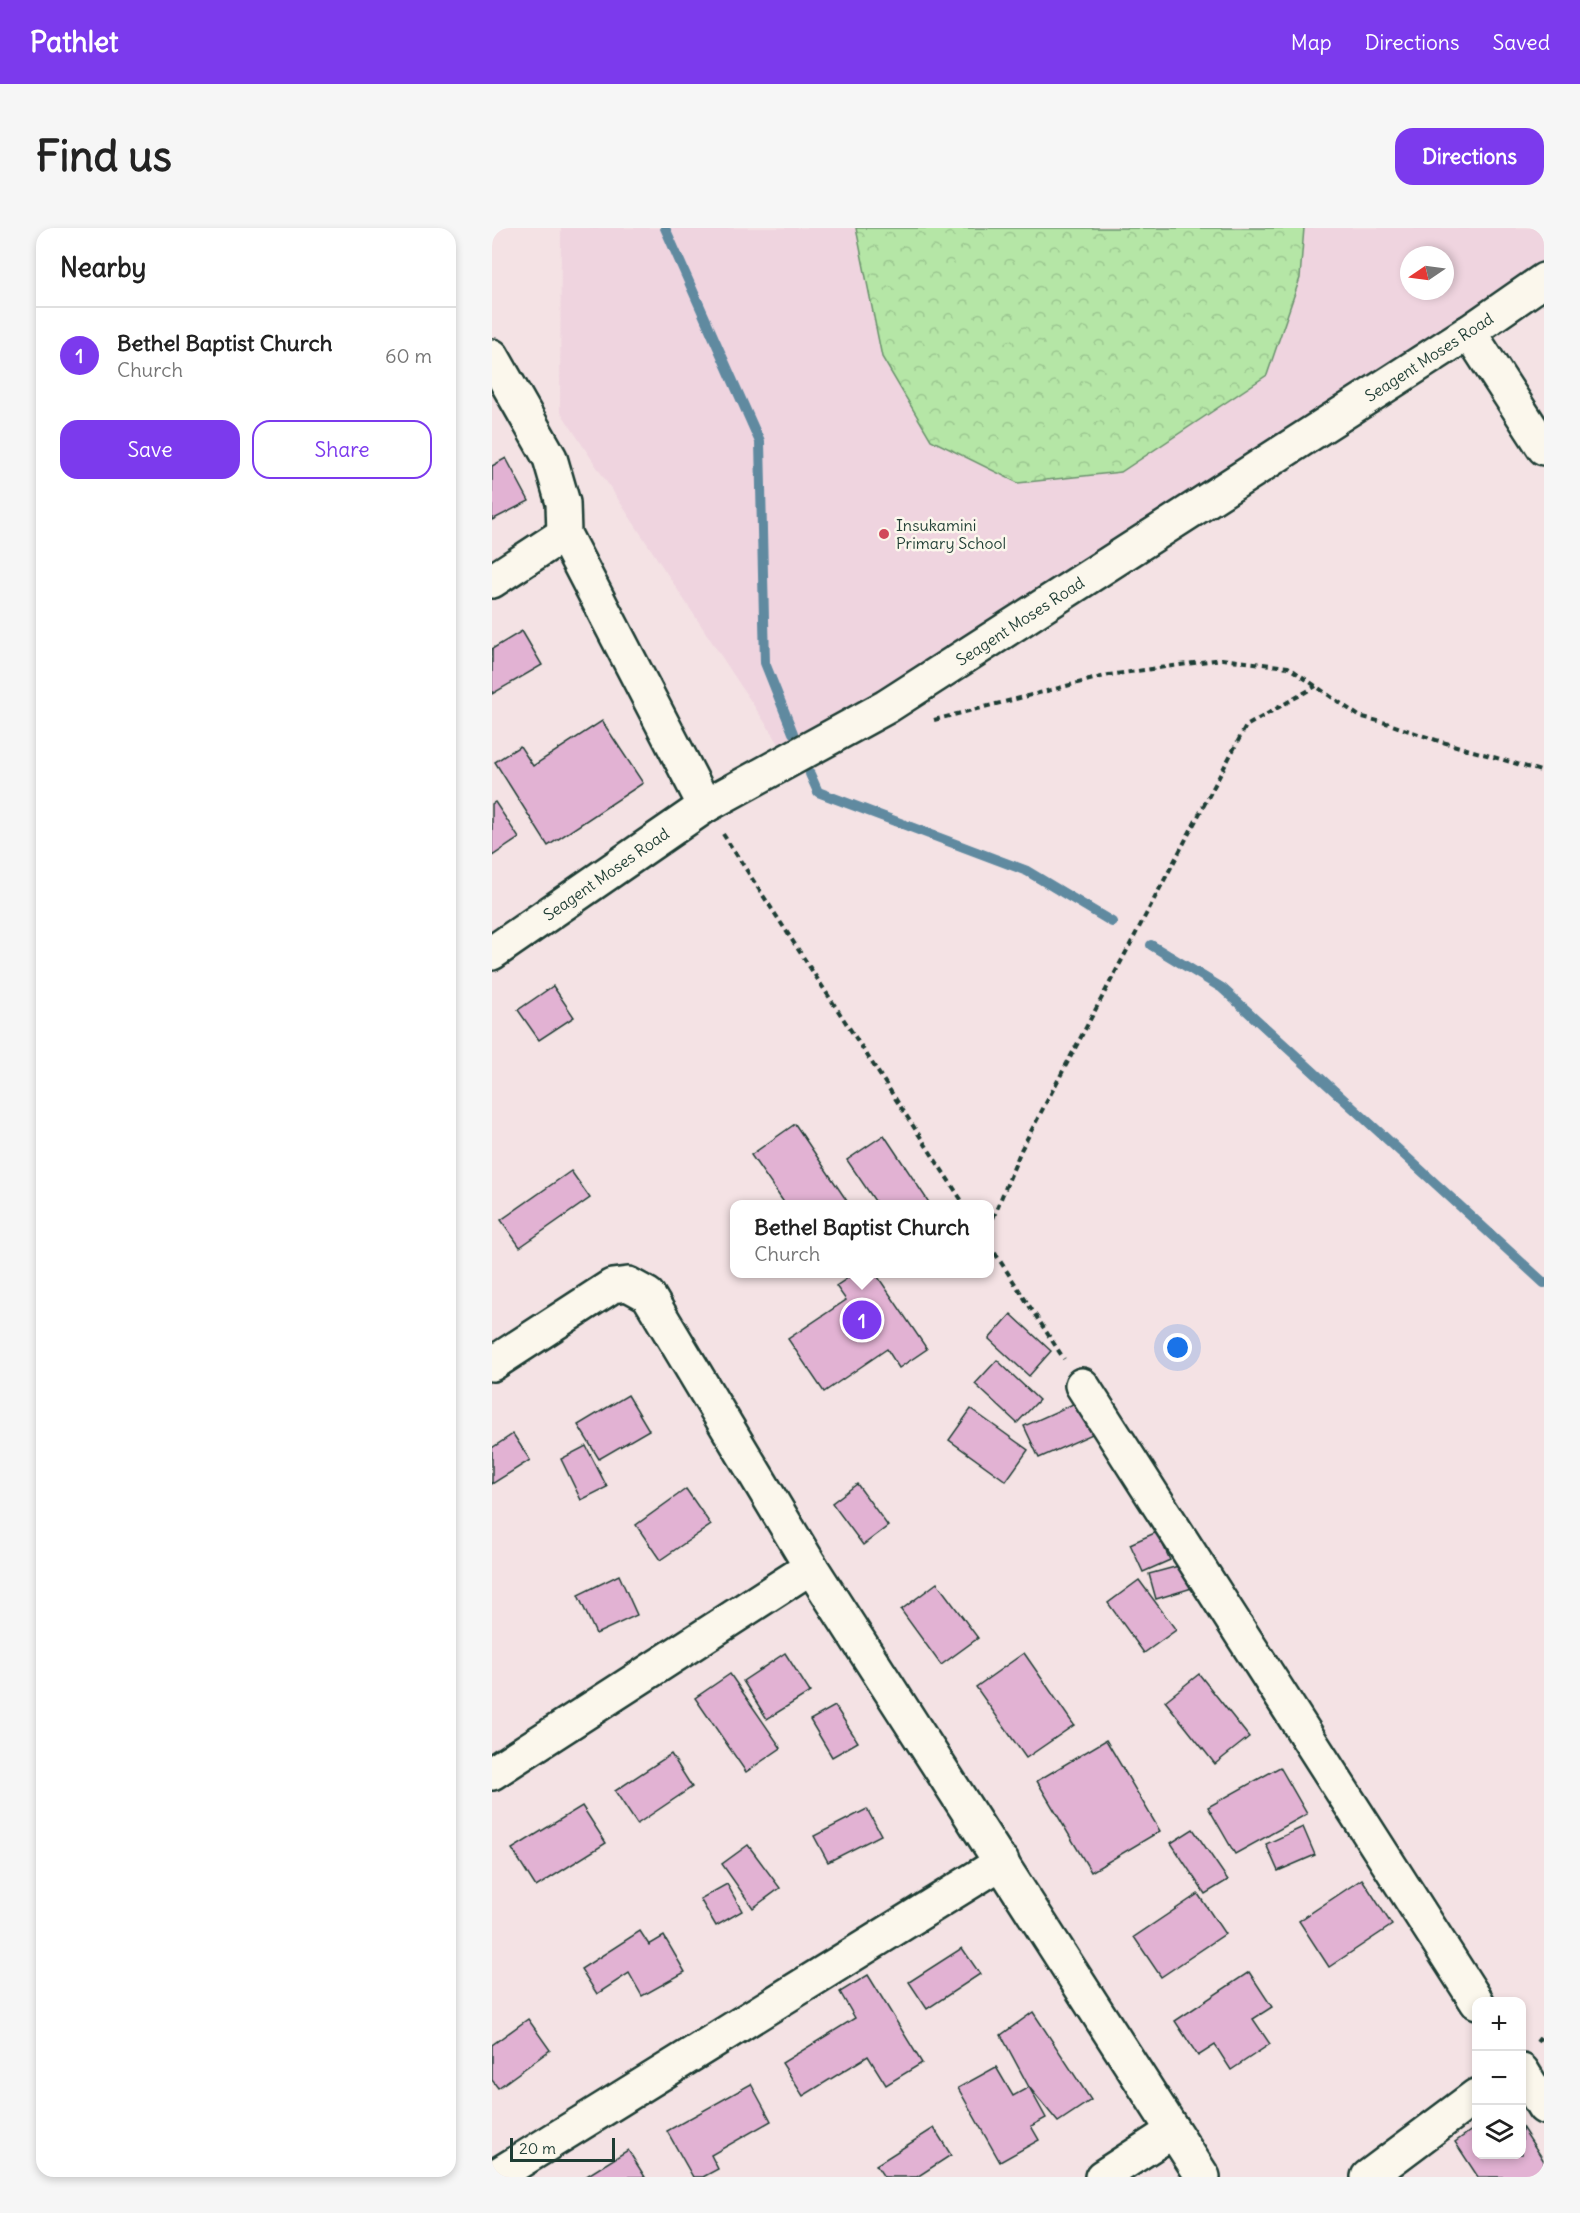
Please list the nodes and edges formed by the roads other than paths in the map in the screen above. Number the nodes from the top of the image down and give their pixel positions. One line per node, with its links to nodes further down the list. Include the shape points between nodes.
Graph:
1 (1544, 280): 2 (street, Seagent Moses Road)
2 (1469, 332): 4 (street); 7 (street, Seagent Moses Road, via 886,707)
3 (492, 356): 5 (street, via 550,458 563,503)
4 (1544, 448)
5 (564, 534): 6 (street); 7 (street)
6 (492, 581)
7 (705, 806): 8 (street, Seagent Moses Road)
8 (492, 952)
9 (492, 1364): 11 (street, via 612,1286 628,1284 648,1295)
10 (1082, 1385): 14 (street)
11 (811, 1567): 12 (street); 13 (street)
12 (492, 1773)
13 (1002, 1862): 20 (street); 21 (street)
14 (1474, 1997)
15 (1544, 2058): 16 (street)
16 (1526, 2063)
17 (1526, 2079): 19 (street)
18 (1472, 2099): 24 (street)
19 (1544, 2107)
20 (1173, 2131): 22 (street); 23 (street)
21 (497, 2171)
22 (1102, 2177)
23 (1203, 2177)
24 (1368, 2177)

